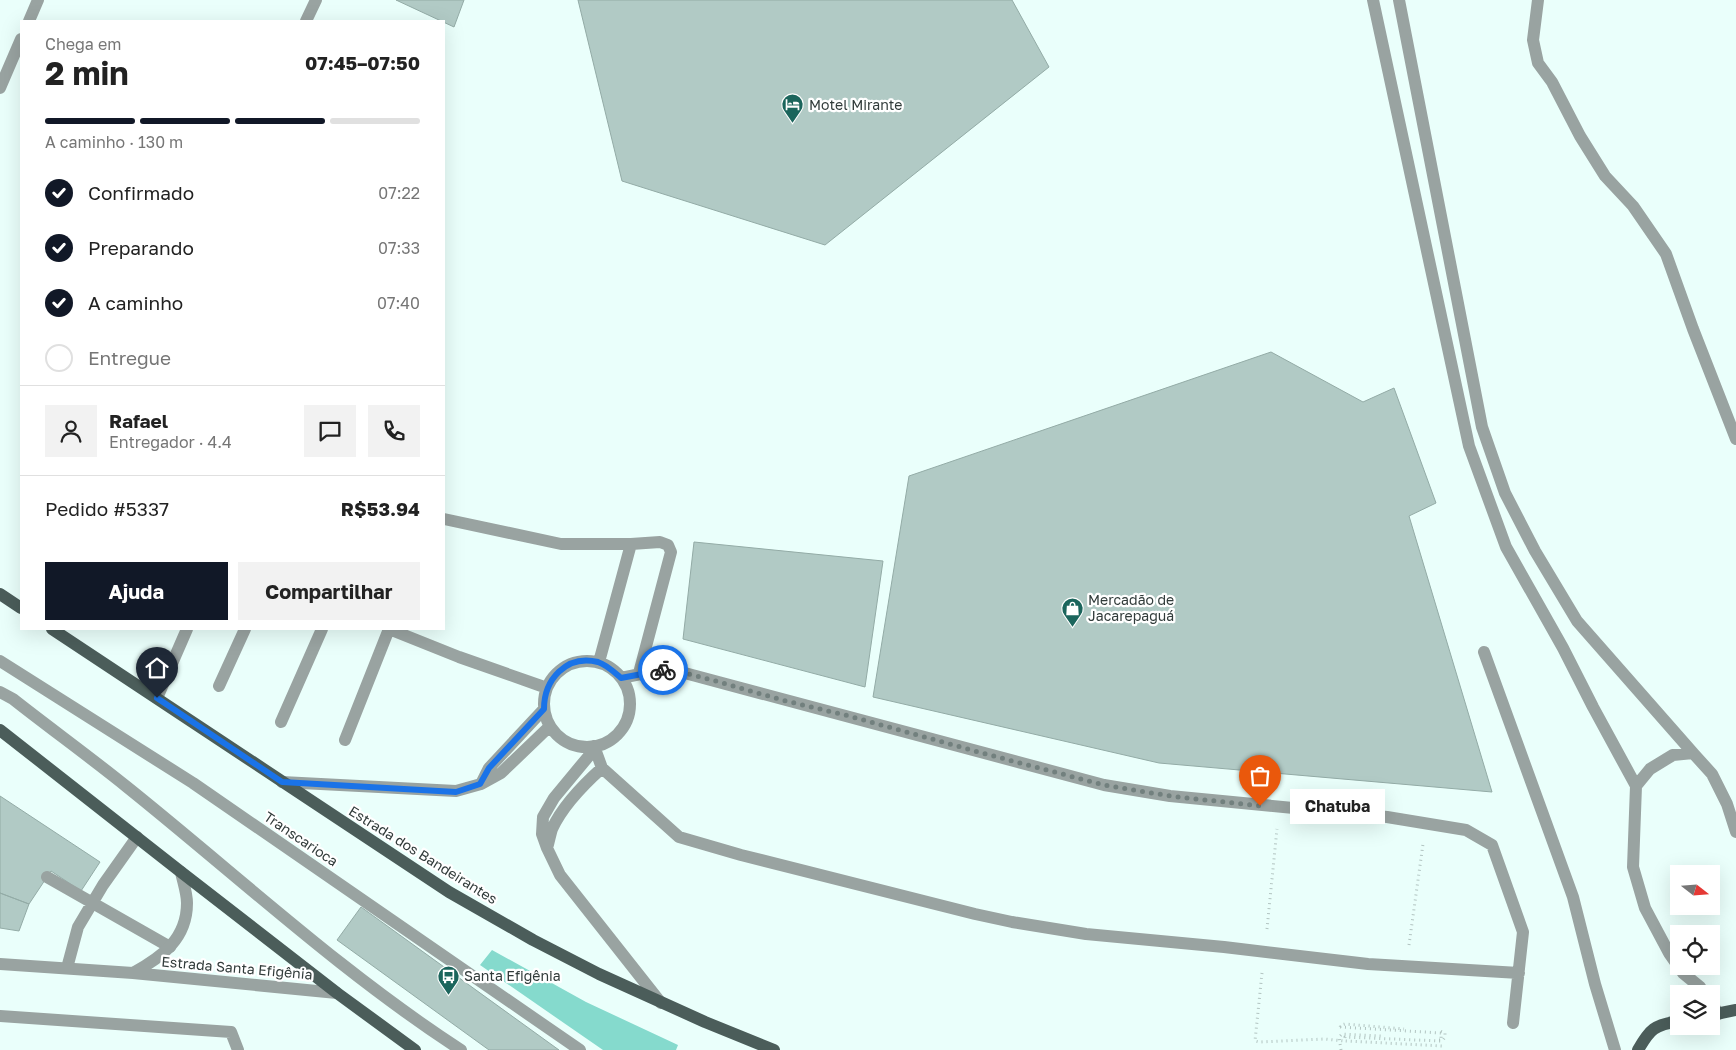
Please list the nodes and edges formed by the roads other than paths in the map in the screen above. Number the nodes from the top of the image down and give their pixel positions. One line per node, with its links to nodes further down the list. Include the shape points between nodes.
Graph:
1 (38, 0): 6 (street)
2 (316, 0): 7 (street)
3 (1373, 0): 40 (street, via 1469,446 1506,547)
4 (1399, 0): 36 (street, via 1482,427 1506,493 1534,551 1577,621)
5 (1538, 0): 10 (street, via 1533,40 1538,62 1605,176 1633,206 1666,254)
6 (29, 20)
7 (306, 20)
8 (20, 41): 9 (street)
9 (0, 88)
10 (1736, 439)
11 (445, 519): 12 (street, via 561,544)
12 (631, 544): 23 (street); 24 (street, via 660,542 668,545 671,552)
13 (0, 594): 14 (main road)
14 (20, 607)
15 (54, 630): 29 (main road, Estrada dos Bandeirantes)
16 (187, 630): 29 (street)
17 (245, 630): 26 (street)
18 (322, 630): 31 (street)
19 (389, 630): 34 (street)
20 (392, 630): 27 (street)
21 (1484, 652): 65 (street, via 1573,897)
22 (0, 660): 63 (street, Transcarioca, via 193,783)
23 (599, 662): 25 (street); 27 (street, via 583,661 568,665 555,674)
24 (639, 674): 25 (street); 51 (street, via 660,670 681,672 1104,785 1170,796 1388,817 1466,830 1492,845 1523,932)
25 (621, 678): 35 (street, via 628,691 630,706 626,719 619,732)
26 (220, 686)
27 (547, 688): 30 (street)
28 (0, 692): 62 (street, via 127,787 318,946)
29 (157, 698): 38 (main road, Estrada dos Bandeirantes)
30 (544, 709): 32 (street); 39 (street, via 489,768)
31 (281, 722)
32 (550, 726): 35 (street, via 562,739 577,746); 39 (street, via 501,773)
33 (0, 730): 42 (main road)
34 (345, 740)
35 (594, 746): 37 (street); 43 (street, via 543,817 542,834)
36 (1693, 753): 40 (street, via 1673,755 1650,769); 41 (street, via 1712,774)
37 (602, 768): 43 (street, via 566,807 553,829); 51 (street, via 679,837 975,914 1086,934 1368,964)
38 (282, 782): 39 (street, via 456,792); 54 (main road, Estrada dos Bandeirantes, via 449,892 533,940)
39 (480, 784)
40 (1636, 786): 52 (street, via 1633,867 1645,908 1683,972)
41 (1736, 832)
42 (137, 838): 44 (main road); 46 (street)
43 (547, 848): 54 (street, via 560,875)
44 (181, 872): 47 (street, Estrada Santa Efigênia, via 187,900 186,916 178,937); 53 (main road)
45 (47, 877): 46 (street)
46 (92, 904): 47 (street); 49 (street, via 78,927)
47 (170, 947): 50 (street, Estrada Santa Efigênia, via 152,963)
48 (0, 964): 49 (street, Estrada Santa Efigênia)
49 (67, 968): 50 (street, Estrada Santa Efigênia)
50 (133, 973): 53 (street, Estrada Santa Efigênia)
51 (1519, 973): 59 (street)
52 (1698, 985)
53 (337, 992): 61 (main road)
54 (661, 1003): 64 (main road, Estrada dos Bandeirantes)
55 (1736, 1010): 56 (main road)
56 (1720, 1013)
57 (0, 1016): 60 (street, via 231,1032)
58 (1670, 1022): 66 (main road, via 1661,1024 1648,1034)
59 (1514, 1023)
60 (238, 1050)
61 (415, 1050)
62 (461, 1050)
63 (580, 1050)
64 (774, 1050)
65 (1615, 1050)
66 (1638, 1050)

